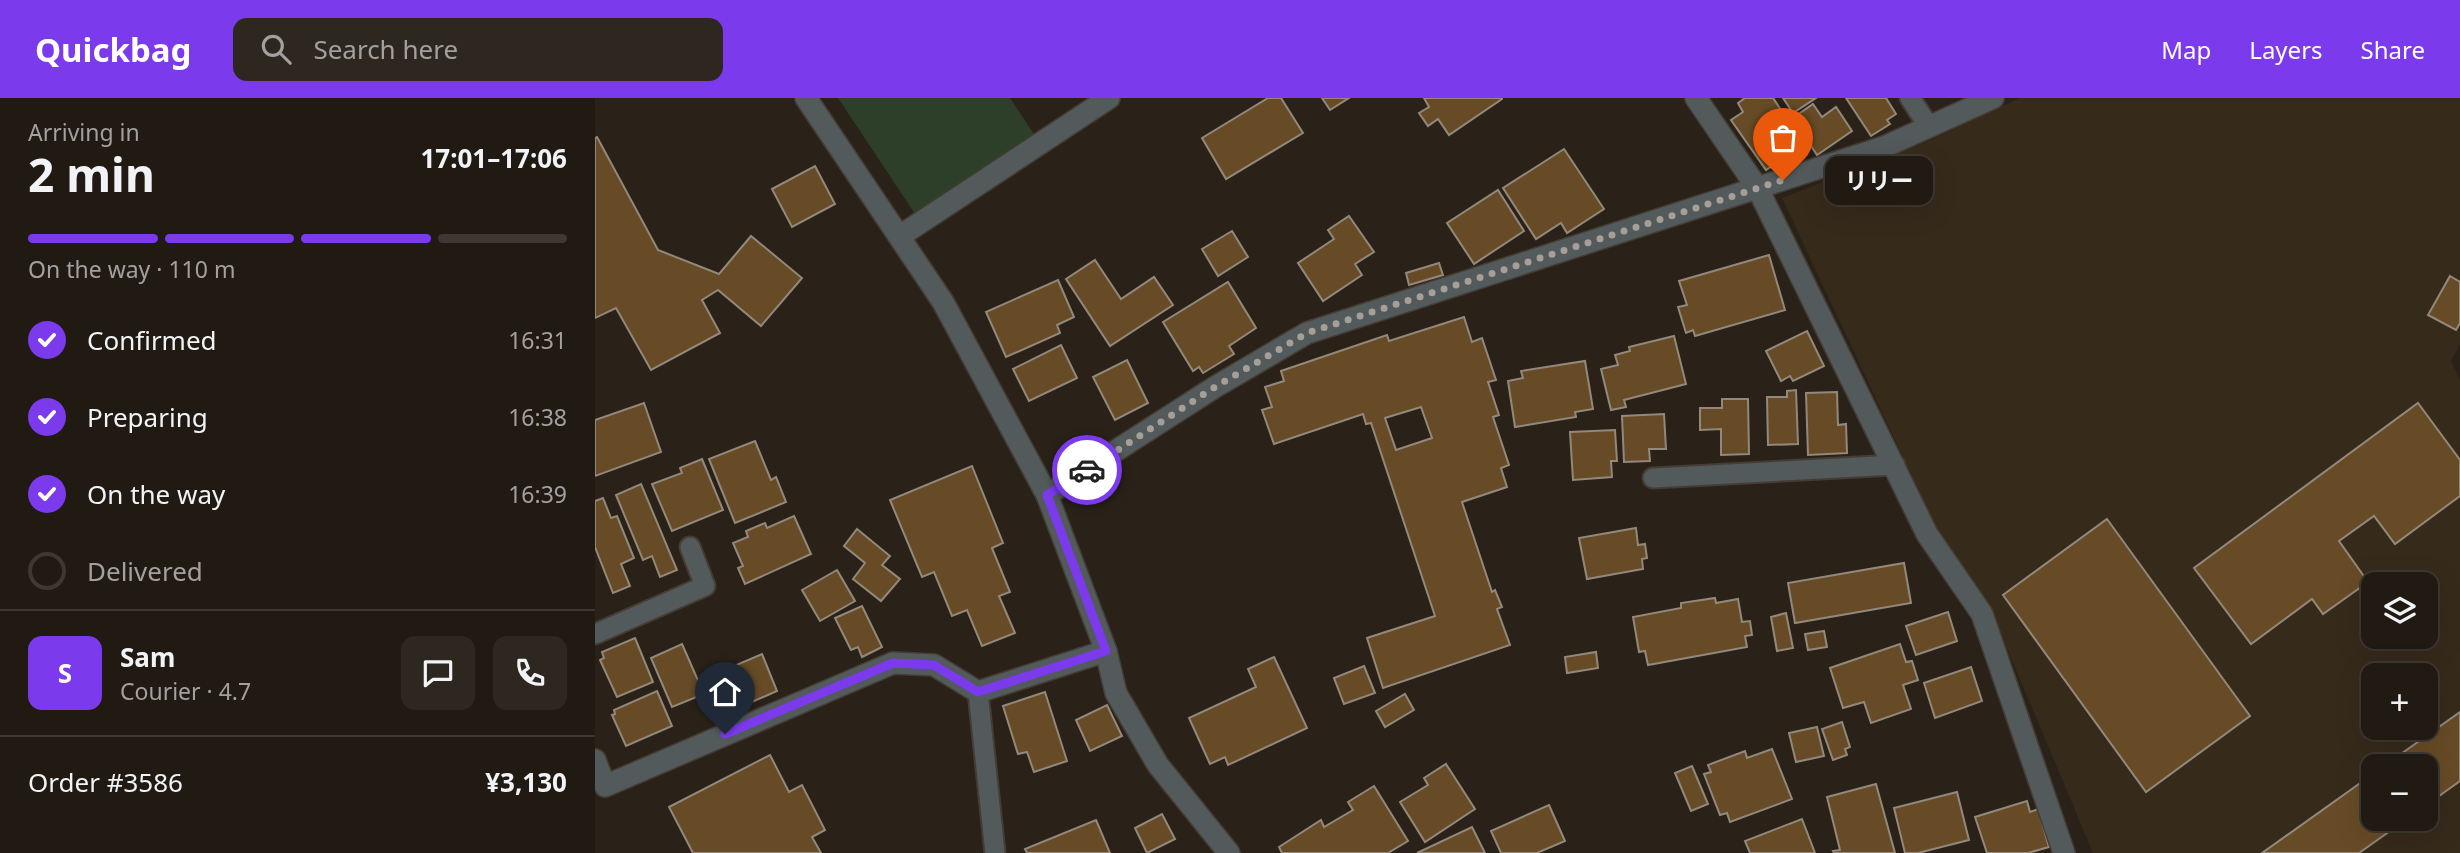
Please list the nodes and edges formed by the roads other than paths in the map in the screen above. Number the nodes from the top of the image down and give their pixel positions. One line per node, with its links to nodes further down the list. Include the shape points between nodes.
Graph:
1 (806, 98): 8 (street)
2 (1109, 98): 8 (street)
3 (1696, 98): 7 (street)
4 (1910, 98): 6 (lane)
5 (1993, 98): 6 (street)
6 (1929, 127): 7 (street)
7 (1758, 189): 9 (street); 11 (street, via 1307,333)
8 (901, 236): 11 (street, via 943,302)
9 (1895, 465): 10 (lane); 19 (street, via 1927,534 1982,614)
10 (1653, 478)
11 (1047, 495): 14 (street)
12 (690, 547): 13 (lane, via 705,586)
13 (595, 634)
14 (1106, 651): 15 (street); 18 (street, via 1116,693 1158,765)
15 (978, 692): 16 (street, via 934,665 893,663 605,786); 17 (lane)
16 (595, 760)
17 (995, 853)
18 (1229, 853)
19 (2064, 853)

